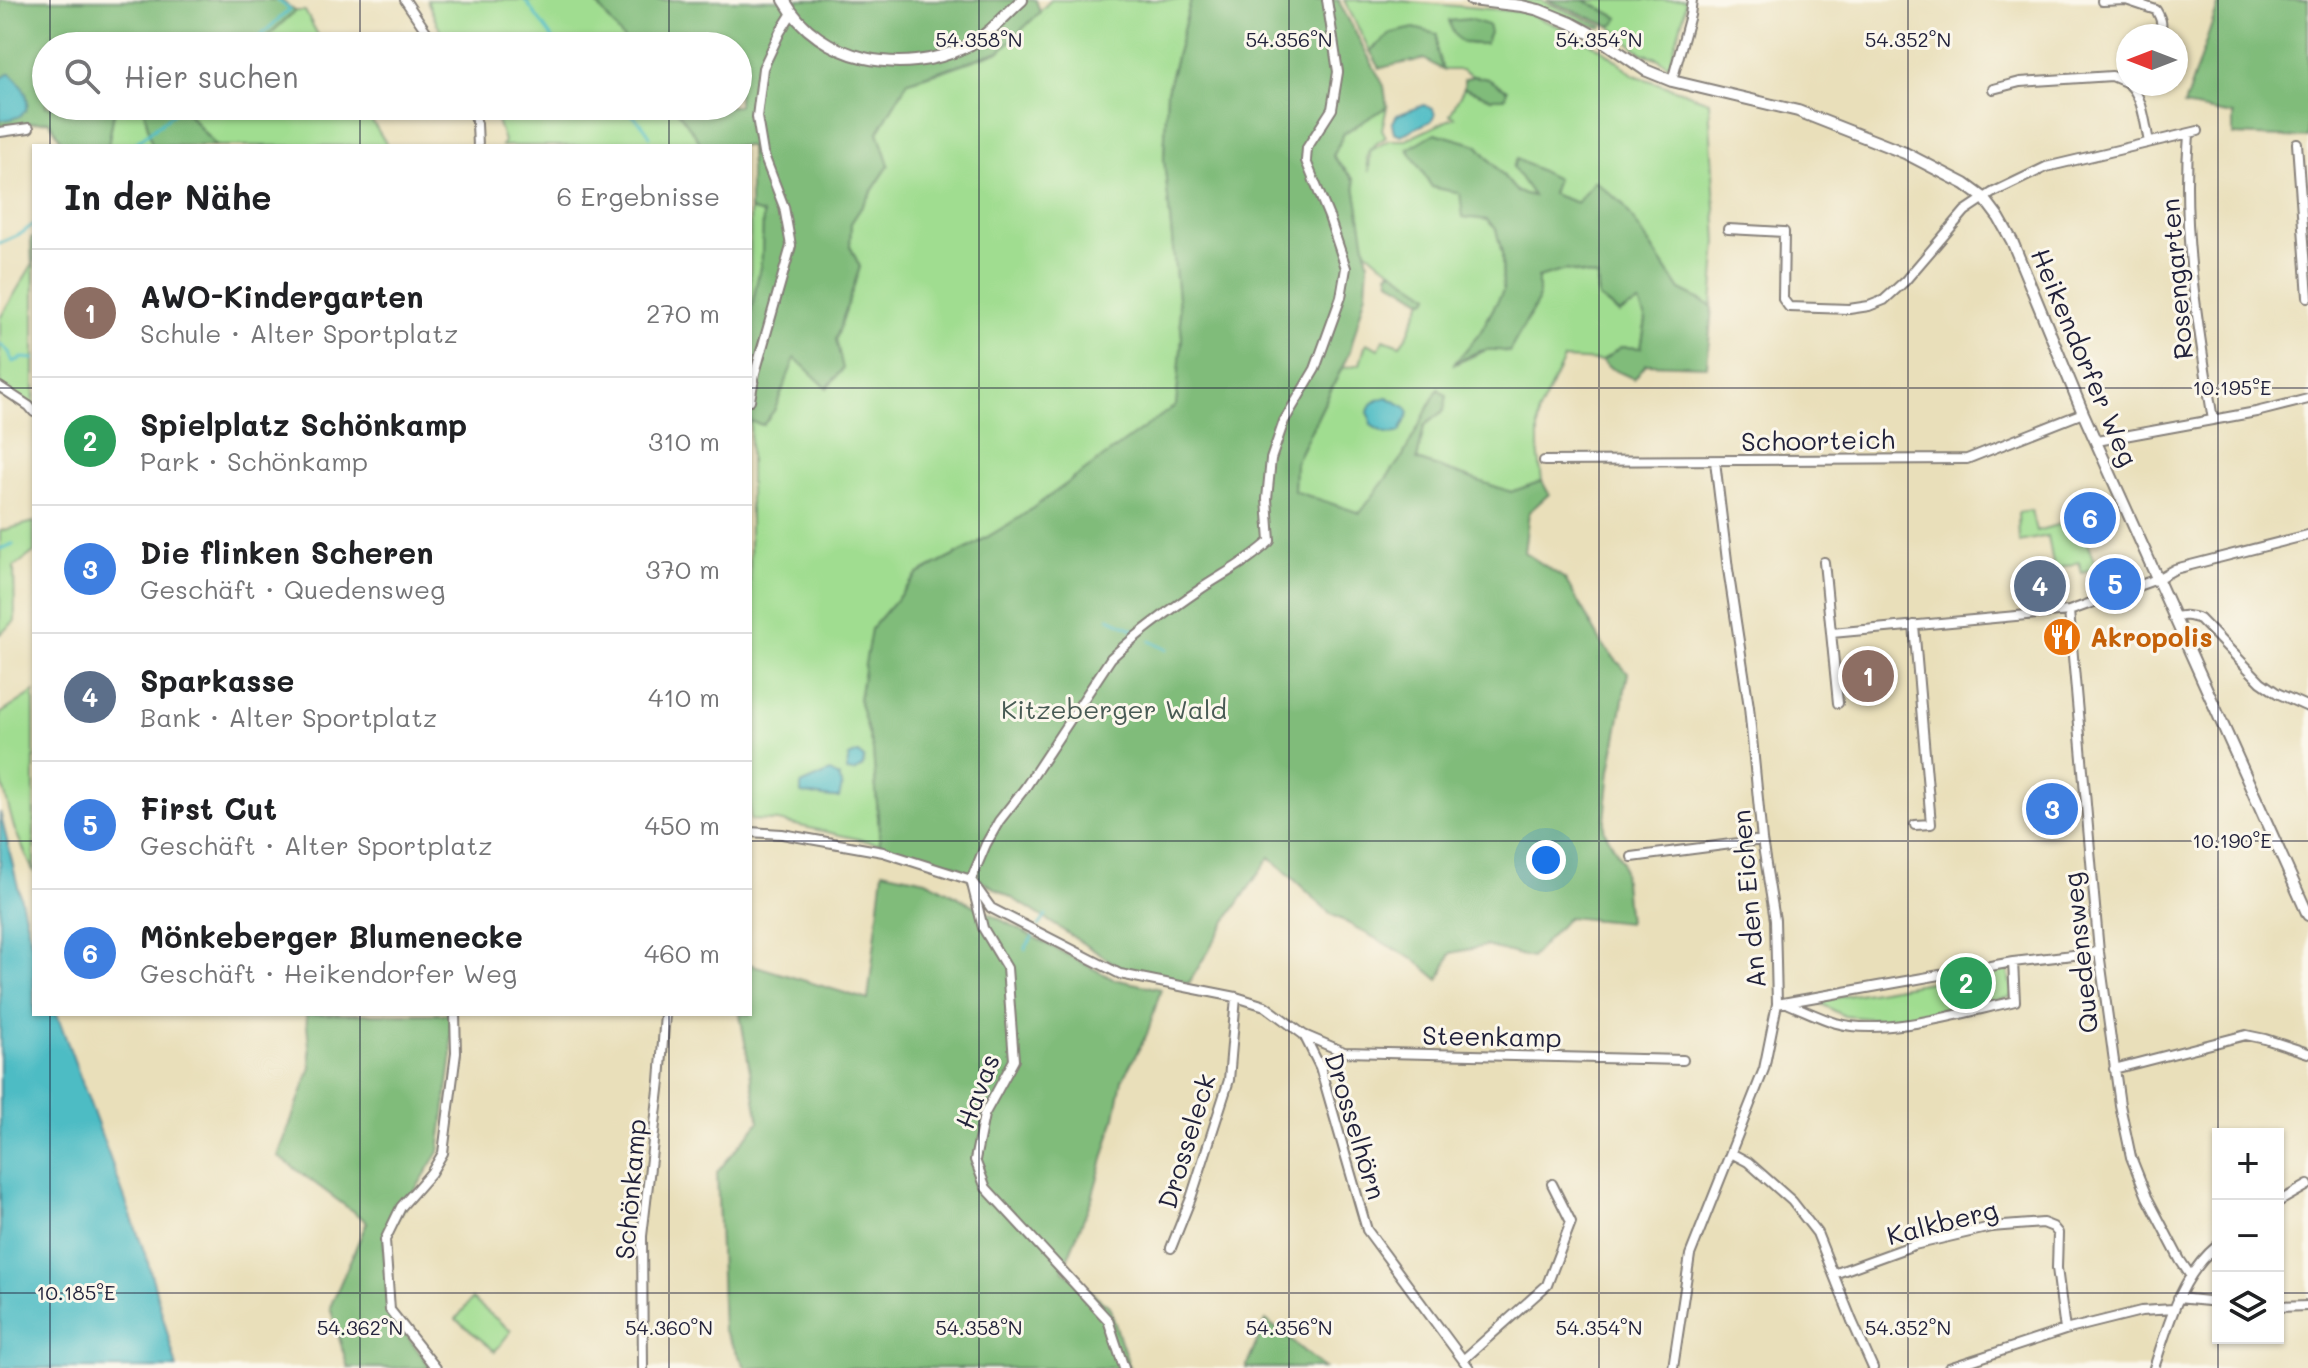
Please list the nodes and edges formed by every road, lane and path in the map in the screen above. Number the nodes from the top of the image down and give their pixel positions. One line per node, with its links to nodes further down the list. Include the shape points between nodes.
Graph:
1 (405, 0): 10 (street)
2 (784, 0): 8 (street)
3 (1022, 0): 8 (street, via 965,48 892,63 843,52)
4 (1327, 0): 46 (street, via 1338,72 1332,109 1307,148 1306,161 1346,268 1315,369 1284,421 1271,459 1270,541 1111,658 999,821)
5 (1471, 0): 12 (street, Heikendorfer Weg, via 1539,10)
6 (1692, 0): 12 (street)
7 (2102, 1): 9 (street, via 2126,0 2156,10)
8 (792, 13): 25 (street, via 763,68 757,117 791,246)
9 (2162, 24)
10 (427, 32)
11 (2116, 78): 13 (street, via 2020,82)
12 (1672, 81): 21 (street, Heikendorfer Weg, via 1798,111 1905,153)
13 (1993, 89)
14 (2137, 96): 18 (street)
15 (476, 120): 20 (street)
16 (29, 128): 17 (street)
17 (0, 132)
18 (2149, 142): 21 (street, via 2046,167); 29 (street, Rosengarten, via 2193,132 2187,215 2190,266)
19 (2297, 143): 23 (street)
20 (478, 144)
21 (1984, 198): 22 (street, via 1965,211 1884,300 1849,309 1789,307 1783,299 1784,232); 28 (street, Heikendorfer Weg, via 2012,241)
22 (1728, 229)
23 (2308, 297)
24 (0, 387): 27 (street)
25 (752, 389)
26 (2308, 399): 29 (street)
27 (32, 410)
28 (2083, 413): 30 (street, Heikendorfer Weg); 32 (street, Schoorteich, via 1967,459)
29 (2213, 420): 30 (street)
30 (2097, 441): 35 (street, Heikendorfer Weg)
31 (1544, 461): 32 (street, Schoorteich)
32 (1715, 461): 44 (street, An den Eichen)
33 (2308, 535): 35 (street, via 2175,569)
34 (1824, 562): 39 (street)
35 (2157, 579): 36 (street); 37 (street, Heikendorfer Weg)
36 (2069, 611): 38 (street); 48 (street, Quedensweg)
37 (2173, 618): 41 (street, via 2200,619 2261,682); 47 (street, Heikendorfer Weg)
38 (1914, 625): 39 (street); 42 (street, via 1931,824)
39 (1832, 633): 40 (street)
40 (1838, 703)
41 (2308, 707)
42 (1915, 825)
43 (752, 832): 46 (street, via 883,852)
44 (1762, 840): 45 (street); 51 (street, An den Eichen, via 1775,920)
45 (1632, 857)
46 (971, 880): 50 (street, Drosselhörn, via 991,908 1120,974); 79 (street, Havas, via 983,928 1007,968 1014,1060 984,1115 975,1160 986,1188 1108,1320)
47 (2308, 915)
48 (2099, 952): 49 (street); 60 (street, Quedensweg)
49 (2013, 962): 52 (street); 52 (street, via 2015,1001 1944,1017 1884,1027 1838,1024)
50 (1236, 997): 55 (street, Drosselhörn, via 1265,1006); 65 (street, Drosseleck, via 1229,1080)
51 (1777, 1004): 52 (street); 61 (street, An den Eichen, via 1764,1069)
52 (1788, 1004)
53 (455, 1016): 77 (street, via 456,1053 443,1153 401,1207 385,1240 390,1310)
54 (665, 1016): 78 (street, Schönkamp, via 642,1236)
55 (1304, 1035): 56 (street, Steenkamp); 59 (street, Drosselhörn)
56 (1344, 1052): 58 (street, Steenkamp); 59 (street)
57 (2308, 1053): 60 (street, via 2246,1035)
58 (1683, 1060)
59 (1320, 1067): 75 (street, Drosselhörn, via 1367,1230)
60 (2114, 1069): 68 (street, Quedensweg, via 2136,1170)
61 (1731, 1153): 67 (street, via 1792,1201 1817,1233); 80 (street, An den Eichen, via 1690,1255)
62 (1552, 1184): 75 (street, via 1571,1222 1547,1285)
63 (2308, 1185): 64 (street)
64 (2282, 1200)
65 (1171, 1248)
66 (2212, 1251): 68 (street)
67 (1834, 1274): 74 (street, Kalkberg, via 1929,1241 1991,1227 2043,1223 2058,1233); 81 (street)
68 (2190, 1275): 69 (street)
69 (2178, 1298): 70 (street); 73 (street)
70 (2212, 1301)
71 (2308, 1306): 72 (street)
72 (2284, 1307)
73 (2173, 1309): 74 (street, via 2141,1311); 83 (street)
74 (2065, 1330): 76 (street)
75 (1466, 1364)
76 (1970, 1364): 82 (street)
77 (436, 1368)
78 (643, 1368)
79 (1124, 1368)
80 (1673, 1368)
81 (1873, 1368)
82 (1949, 1368)
83 (2154, 1368)

